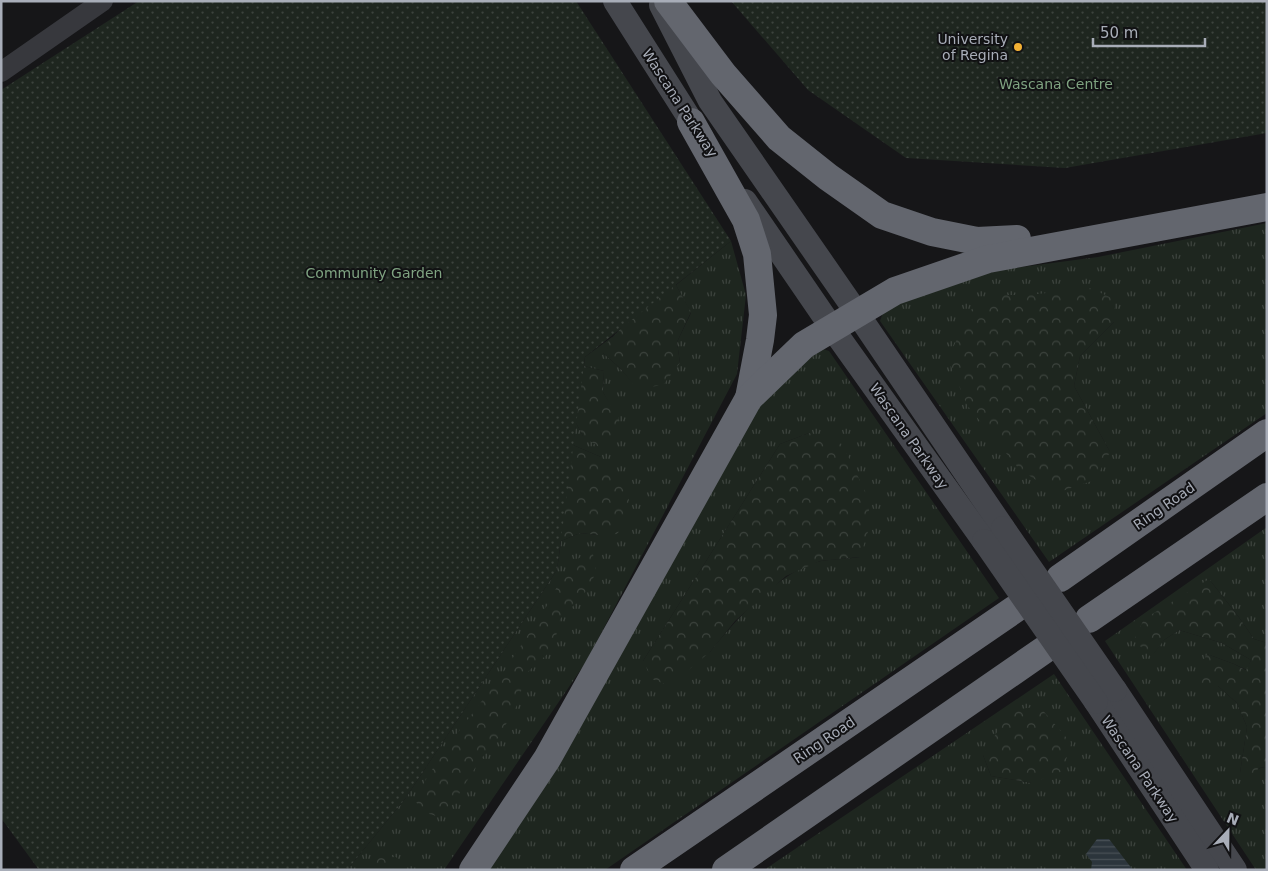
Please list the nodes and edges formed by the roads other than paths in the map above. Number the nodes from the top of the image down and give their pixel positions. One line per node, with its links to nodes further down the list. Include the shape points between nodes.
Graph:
1 (103, 1): 5 (street)
2 (615, 1): 6 (main road, Wascana Parkway)
3 (659, 1): 9 (main road, Wascana Parkway, via 710,101)
4 (668, 1): 8 (highway, via 723,74 779,138 882,215 932,232 977,241)
5 (1, 72)
6 (691, 122): 10 (main road, Wascana Parkway); 11 (highway, via 746,220 757,254 763,315)
7 (1267, 207): 8 (highway)
8 (1119, 234): 9 (highway, via 988,259 895,291)
9 (857, 313): 10 (highway); 14 (main road, Wascana Parkway)
10 (832, 328): 11 (highway, via 804,345); 14 (main road, Wascana Parkway)
11 (749, 398): 20 (highway, via 547,759)
12 (1267, 433): 15 (highway, Ring Road)
13 (1267, 497): 17 (highway)
14 (993, 535): 19 (main road, Wascana Parkway, bridge)
15 (1060, 578)
16 (1015, 609): 21 (highway, Ring Road)
17 (1089, 619)
18 (1044, 650): 22 (highway)
19 (1106, 696): 23 (main road, Wascana Parkway); 24 (main road, Wascana Parkway)
20 (473, 870)
21 (634, 870)
22 (726, 870)
23 (1207, 870)
24 (1235, 870)

